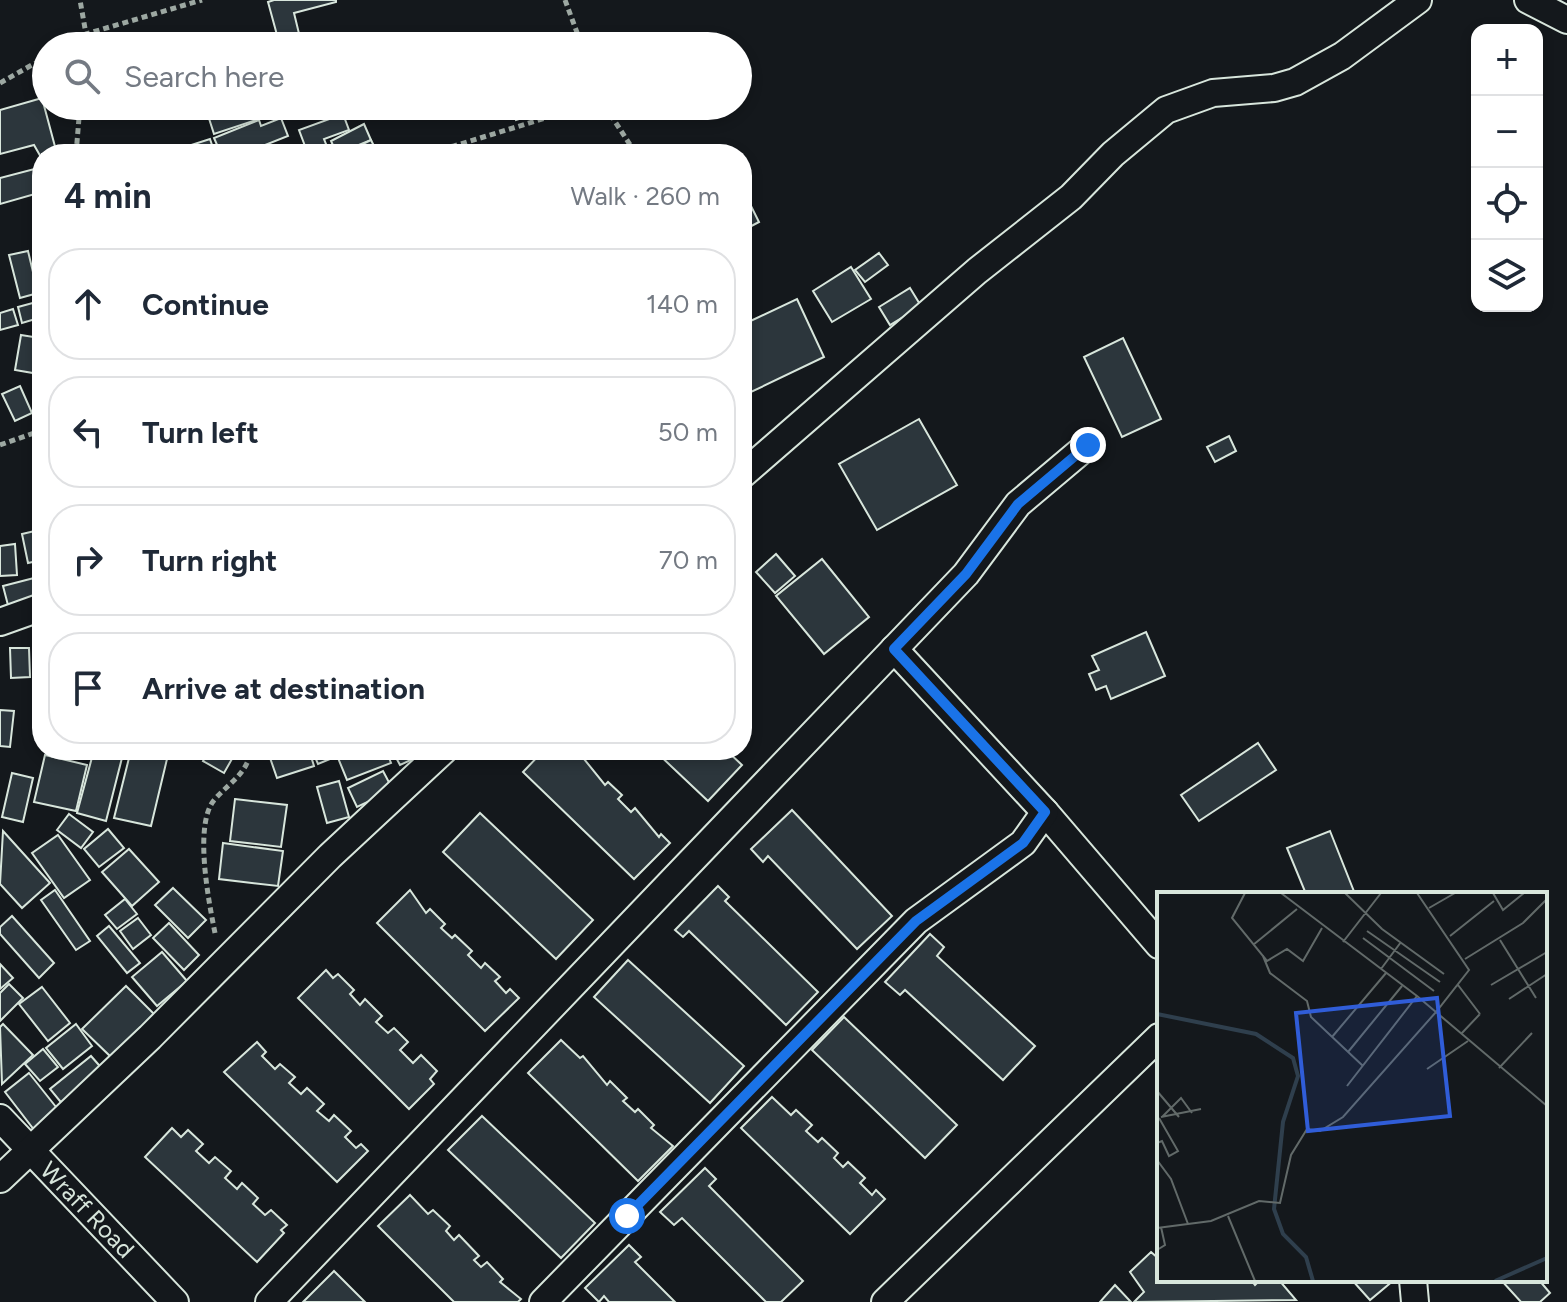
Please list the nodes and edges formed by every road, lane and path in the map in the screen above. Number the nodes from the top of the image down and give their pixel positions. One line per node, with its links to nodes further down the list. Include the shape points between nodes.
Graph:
1 (80, 0): 7 (path)
2 (202, 0): 8 (path)
3 (565, 0): 9 (path)
4 (1418, 0): 21 (street, via 1342,56 1295,82 1223,91 1166,110)
5 (1528, 0): 6 (street)
6 (1567, 20)
7 (86, 32)
8 (93, 32)
9 (577, 32)
10 (32, 65): 11 (path)
11 (0, 83)
12 (79, 120): 15 (path)
13 (539, 120): 16 (path)
14 (614, 120): 17 (path)
15 (77, 144)
16 (461, 144)
17 (630, 144)
18 (32, 434): 19 (path)
19 (0, 445)
20 (1088, 445): 24 (street, via 1018,504 966,574)
21 (752, 466)
22 (32, 611): 23 (street)
23 (0, 622)
24 (894, 649): 27 (street); 36 (street)
25 (247, 760): 29 (path, via 238,780 213,801 206,823 209,904)
26 (433, 760): 29 (street)
27 (1045, 812): 28 (street); 37 (street, via 1023,843 916,921)
28 (1157, 943)
29 (220, 966): 32 (street)
30 (1157, 1039): 38 (street)
31 (0, 1118): 32 (street, Wraff Road)
32 (28, 1148): 33 (street); 35 (street, Wraff Road)
33 (0, 1179)
34 (1413, 1282): 39 (street)
35 (175, 1302)
36 (269, 1302)
37 (543, 1302)
38 (885, 1302)
39 (1415, 1302)

